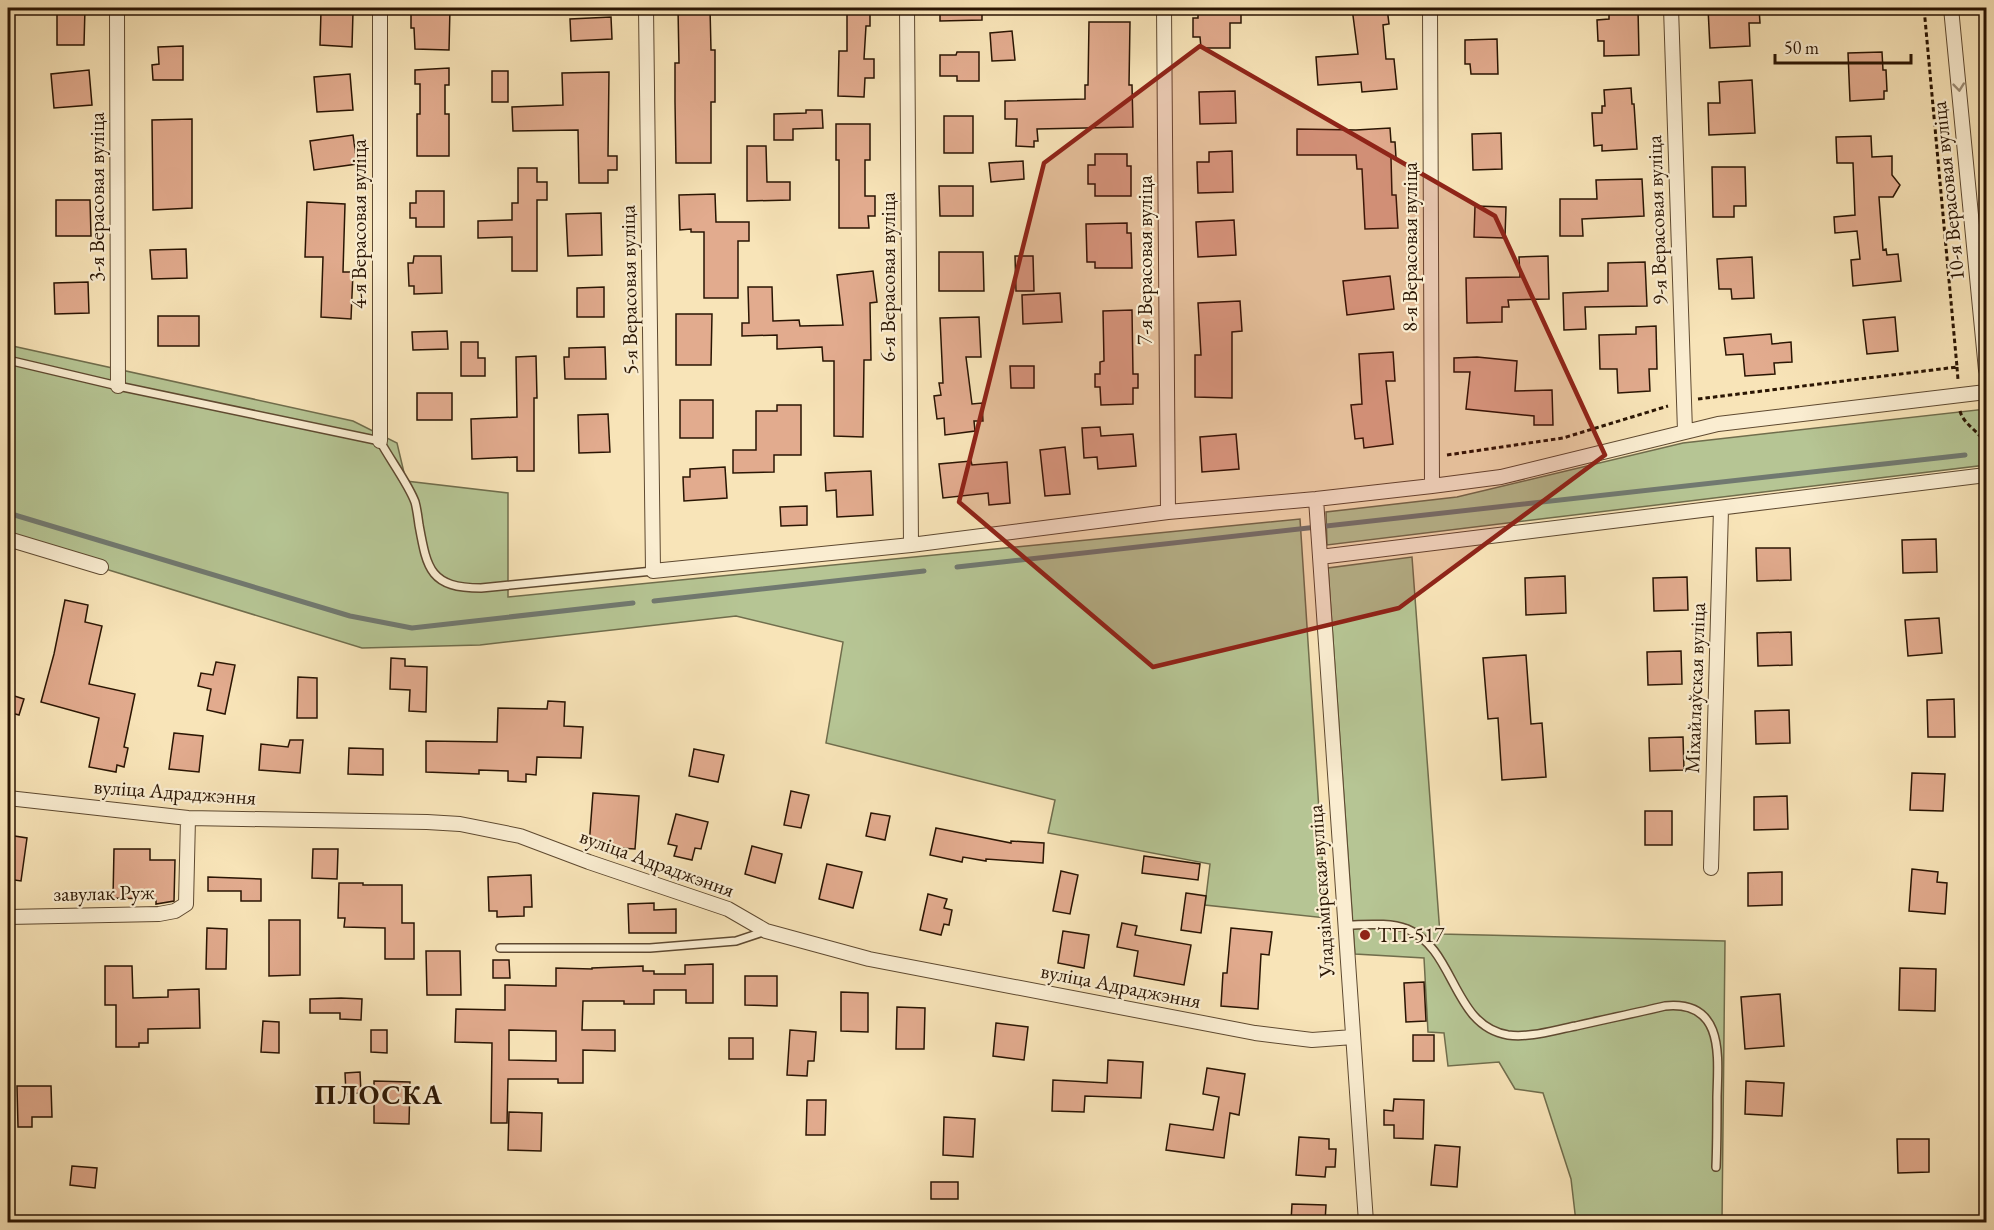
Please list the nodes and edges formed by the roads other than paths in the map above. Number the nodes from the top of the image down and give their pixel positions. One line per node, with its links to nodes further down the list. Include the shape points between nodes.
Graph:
1 (117, 8): 11 (street, 3-я Верасовая вуліца)
2 (380, 8): 14 (street, 4-я Верасовая вуліца)
3 (646, 8): 24 (street, 5-я Верасовая вуліца)
4 (907, 8): 21 (street, 6-я Верасовая вуліца)
5 (1164, 8): 19 (street, 7-я Верасовая вуліца)
6 (1430, 8): 16 (street, 8-я Верасовая вуліца)
7 (1671, 8): 13 (street, 9-я Верасовая вуліца)
8 (1951, 8): 10 (street, 10-я Верасовая вуліца, one-way to 10)
9 (8, 360): 11 (lane)
10 (1986, 370)
11 (118, 386): 14 (lane)
12 (1986, 392): 13 (street)
13 (1685, 431): 16 (street, via 1501,477)
14 (380, 441): 24 (lane, via 415,502 431,572 452,586 481,588)
15 (1986, 475): 18 (street)
16 (1432, 486): 17 (street)
17 (1316, 506): 19 (street); 22 (street, Уладзімірская вуліца)
18 (1721, 509): 22 (street); 27 (street, Міхайлаўская вуліца)
19 (1168, 512): 21 (street)
20 (8, 539): 23 (street)
21 (911, 545): 24 (street)
22 (1320, 552): 29 (street, Уладзімірская вуліца)
23 (101, 567)
24 (653, 571)
25 (8, 798): 26 (street, вуліца Адраджэння)
26 (189, 818): 28 (street, завулак Руж, via 186,904 175,911); 30 (street, вуліца Адраджэння, via 427,822 490,829 728,909)
27 (1711, 868)
28 (8, 917)
29 (1344, 925): 32 (street, Уладзімірская вуліца); 33 (lane, via 1390,925 1417,934 1437,954 1473,1014 1494,1031 1508,1035 1553,1031 1665,1006 1698,1011 1717,1040)
30 (766, 931): 31 (lane, via 735,941 650,948); 32 (street, вуліца Адраджэння, via 869,959 1255,1033 1312,1040)
31 (500, 948)
32 (1353, 1037): 34 (street, Уладзімірская вуліца)
33 (1716, 1167)
34 (1366, 1222)

